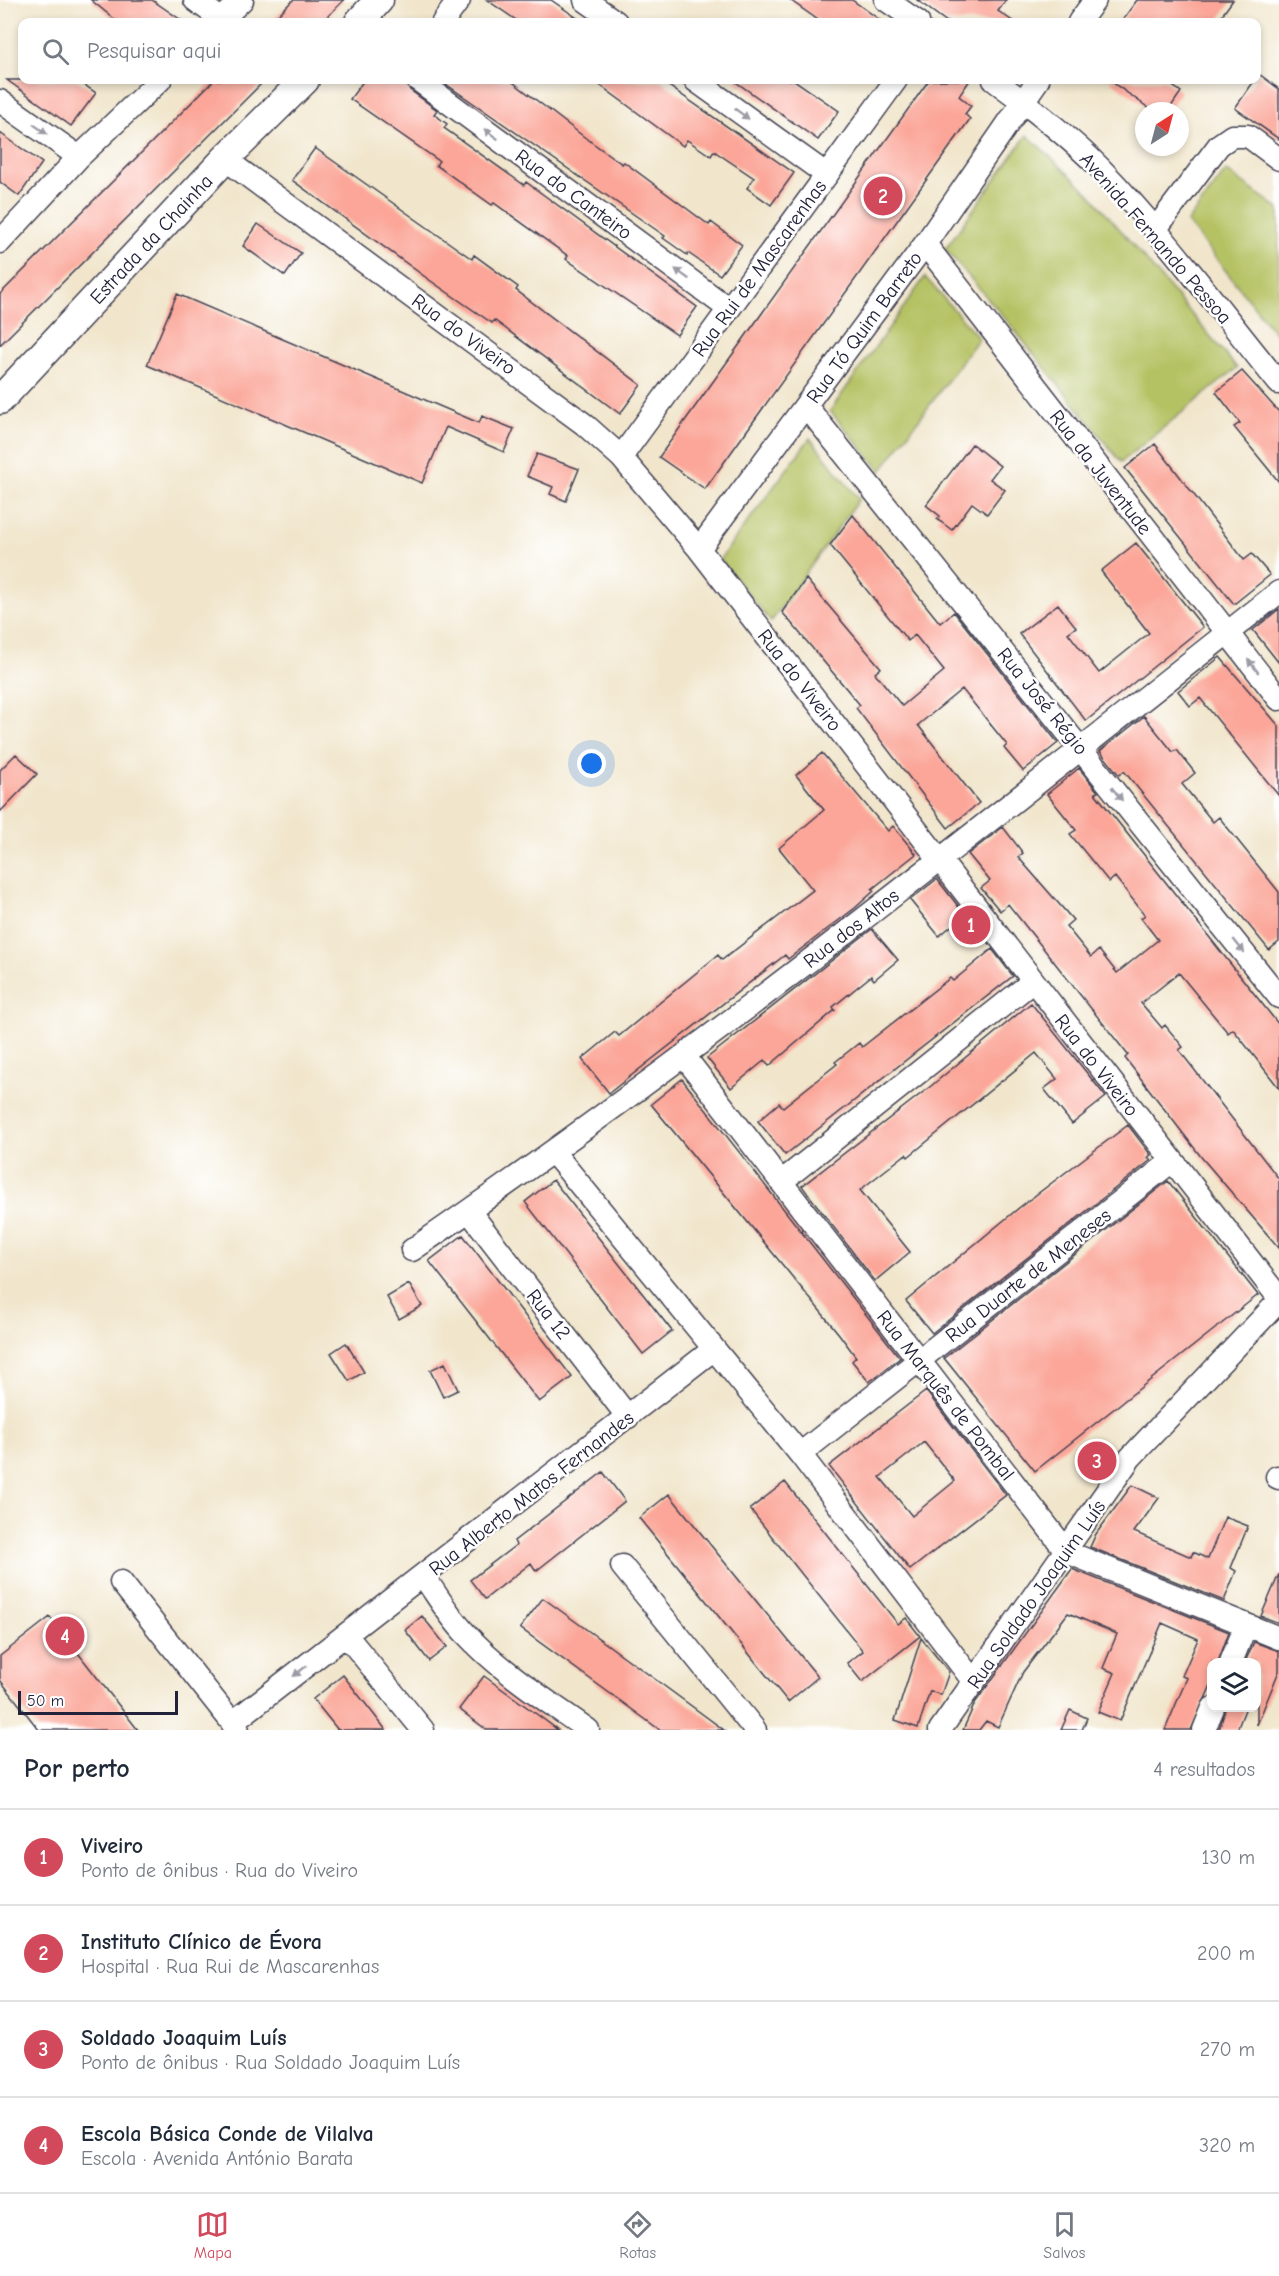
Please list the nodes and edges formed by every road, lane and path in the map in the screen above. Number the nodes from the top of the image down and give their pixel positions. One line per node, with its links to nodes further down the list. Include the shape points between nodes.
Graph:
1 (195, 0): 8 (street)
2 (242, 0): 9 (street)
3 (379, 0): 10 (street)
4 (459, 0): 11 (street)
5 (585, 0): 12 (street)
6 (886, 0): 13 (street)
7 (1095, 0): 14 (street)
8 (217, 18)
9 (224, 18)
10 (363, 18)
11 (446, 18)
12 (610, 18)
13 (912, 18)
14 (1082, 18)
15 (156, 84): 24 (street)
16 (300, 84): 25 (street, Estrada da Chainha)
17 (423, 84): 31 (street, Rua do Canteiro, one-way to 17)
18 (701, 84): 27 (street, one-way to 27)
19 (893, 84): 27 (street, Rua Rui de Mascarenhas)
20 (1000, 84): 22 (street, Avenida Fernando Pessoa)
21 (1035, 84): 22 (street, Rua Tó Quim Barreto)
22 (1023, 100): 28 (street, Avenida Fernando Pessoa, via 1100,169); 30 (street, Rua Tó Quim Barreto)
23 (0, 101): 24 (street, one-way to 24)
24 (79, 157): 29 (street)
25 (225, 159): 33 (street, Estrada da Chainha); 35 (street, Rua do Viveiro, via 551,397)
26 (1279, 159): 28 (street, via 1248,136 1232,135 1219,145)
27 (827, 175): 31 (street, Rua Rui de Mascarenhas)
28 (1155, 230): 32 (street, Avenida Fernando Pessoa)
29 (0, 242)
30 (925, 244): 34 (street, Rua Tó Quim Barreto); 38 (street, Rua da Juventude)
31 (729, 309): 35 (street, Rua Rui de Mascarenhas)
32 (1279, 383)
33 (0, 400)
34 (806, 406): 36 (street, Rua Tó Quim Barreto); 40 (street, Rua José Régio)
35 (621, 457): 36 (street, Rua do Viveiro)
36 (699, 549): 41 (street, Rua do Viveiro)
37 (1279, 592): 38 (street, Rua dos Altos)
38 (1227, 633): 39 (street, Rua da Juventude, one-way to 38); 40 (street, Rua dos Altos)
39 (1279, 699)
40 (1081, 748): 41 (street, Rua dos Altos); 43 (street, Rua José Régio, one-way to 43)
41 (939, 860): 42 (street, Rua do Viveiro); 44 (street, Rua dos Altos)
42 (1032, 982): 46 (street, Rua do Viveiro); 47 (street)
43 (1279, 997)
44 (684, 1056): 45 (street, Rua dos Altos); 47 (street, Rua Marquês de Pombal)
45 (554, 1153): 48 (street, Rua dos Altos); 51 (street)
46 (1172, 1161): 50 (street, Rua do Viveiro); 52 (street, Rua Duarte de Meneses)
47 (781, 1182): 52 (street, Rua Marquês de Pombal)
48 (469, 1211): 49 (street, Rua dos Altos); 53 (street, Rua 12)
49 (412, 1250)
50 (1279, 1299): 55 (street, Rua Soldado Joaquim Luís, via 1131,1458)
51 (714, 1348): 53 (street, Rua Alberto Matos Fernandes); 54 (street)
52 (920, 1361): 54 (street, Rua Duarte de Meneses); 55 (street, Rua Marquês de Pombal)
53 (628, 1417): 57 (street, Rua Alberto Matos Fernandes)
54 (800, 1454): 63 (street)
55 (1067, 1552): 59 (street); 63 (street, Rua Soldado Joaquim Luís)
56 (622, 1566): 68 (street)
57 (424, 1577): 60 (street, Rua Alberto Matos Fernandes); 67 (street, via 479,1648)
58 (121, 1582): 65 (street)
59 (1246, 1625): 61 (street); 62 (street)
60 (346, 1635): 65 (street, Rua Alberto Matos Fernandes, one-way to 65); 66 (street)
61 (1279, 1638)
62 (1233, 1658)
63 (974, 1682): 69 (street, Rua Soldado Joaquim Luís)
64 (1211, 1712): 70 (street)
65 (235, 1727)
66 (423, 1730)
67 (588, 1730)
68 (755, 1730)
69 (940, 1730)
70 (1204, 1730)

